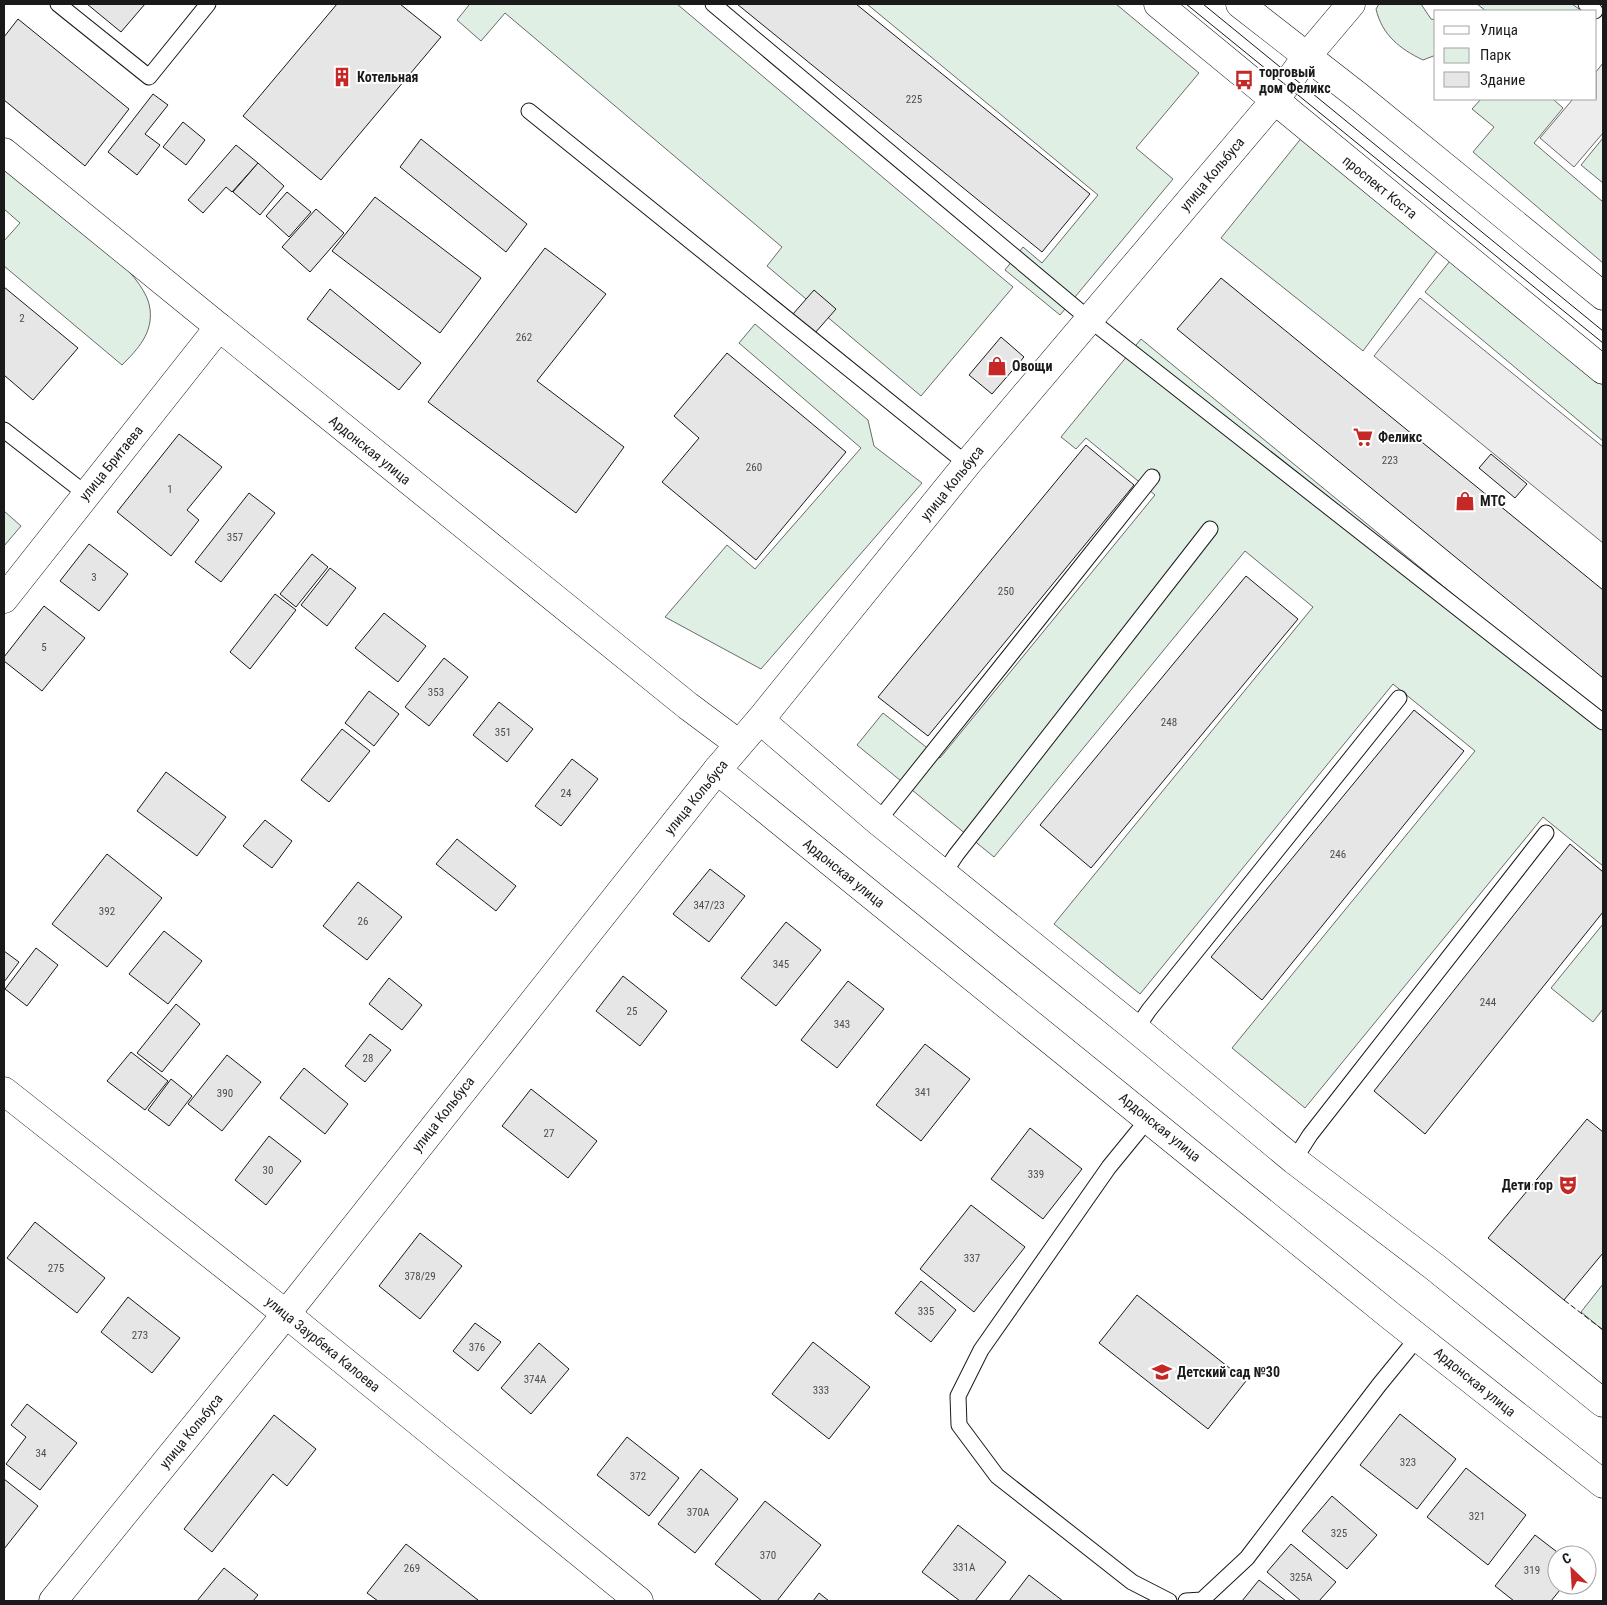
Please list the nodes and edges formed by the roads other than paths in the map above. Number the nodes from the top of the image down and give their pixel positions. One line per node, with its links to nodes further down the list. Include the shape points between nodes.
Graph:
1 (58, 4): 2 (lane, via 149,77)
2 (208, 4)
3 (713, 4): 12 (lane)
4 (1158, 4): 8 (street, проспект Коста)
5 (1240, 4): 7 (street)
6 (1350, 4): 7 (street, улица Кольбуса)
7 (1307, 56): 8 (street, улица Кольбуса); 11 (street)
8 (1275, 100): 12 (street, улица Кольбуса); 14 (street, проспект Коста)
9 (529, 111): 16 (lane)
10 (4, 152): 13 (street, Ардонская улица)
11 (1603, 296)
12 (1089, 319): 16 (street, улица Кольбуса); 23 (lane)
13 (219, 328): 18 (street, улица Бритаева); 24 (street, Ардонская улица, via 672,694)
14 (1603, 370)
15 (4, 430): 18 (lane)
16 (967, 464): 22 (street, улица Кольбуса)
17 (1152, 478): 26 (lane)
18 (86, 494): 20 (street, улица Бритаева)
19 (1210, 529): 28 (lane, via 956,854)
20 (4, 599)
21 (1399, 698): 29 (lane)
22 (760, 720): 24 (street, улица Кольбуса); 26 (street)
23 (1603, 722)
24 (739, 744): 25 (street, улица Кольбуса)
25 (716, 770): 31 (street, Ардонская улица); 33 (street, улица Кольбуса)
26 (878, 821): 28 (street)
27 (1546, 833): 32 (lane, via 1310,1135)
28 (944, 874): 29 (street)
29 (1136, 1029): 32 (street)
30 (4, 1091): 33 (street, улица Заурбека Калоева)
31 (1148, 1118): 34 (street, Ардонская улица); 39 (lane, via 1109,1167 981,1350 958,1396 959,1425 997,1476 1132,1582)
32 (1294, 1160): 35 (street, via 1436,1268)
33 (286, 1314): 37 (street, улица Кольбуса); 38 (street, улица Заурбека Калоева)
34 (1419, 1336): 36 (street, Ардонская улица); 40 (lane, via 1247,1558 1202,1600)
35 (1603, 1403)
36 (1603, 1484)
37 (53, 1601)
38 (639, 1601)
39 (1169, 1601)
40 (1186, 1601)

